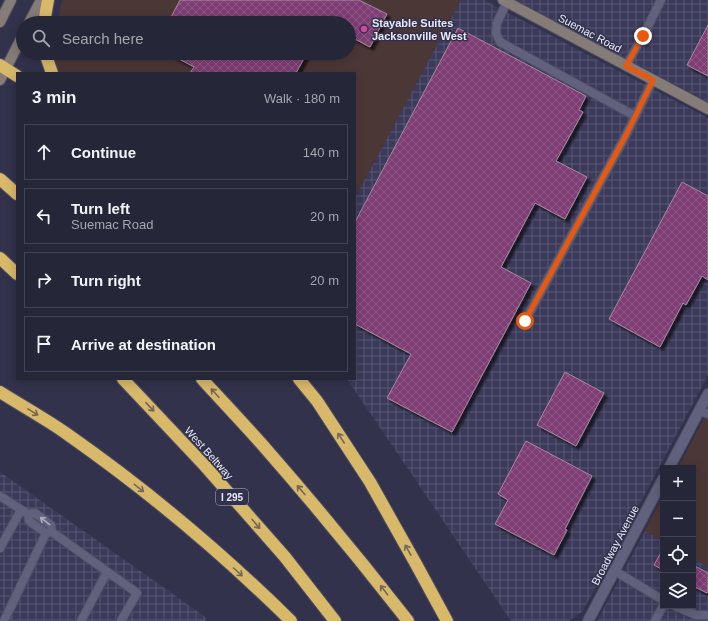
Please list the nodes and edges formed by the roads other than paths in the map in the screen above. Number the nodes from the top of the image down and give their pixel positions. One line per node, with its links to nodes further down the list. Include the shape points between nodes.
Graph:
1 (11, 0): 8 (street)
2 (41, 0): 6 (street)
3 (48, 0): 7 (highway)
4 (661, 0): 11 (lane)
5 (505, 1): 11 (street, Suemac Road); 17 (lane, via 496,28 500,42)
6 (33, 16)
7 (45, 16)
8 (0, 22)
9 (16, 47): 12 (street)
10 (47, 60): 13 (highway)
11 (626, 66): 15 (street, Suemac Road)
12 (2, 71): 14 (highway)
13 (52, 72)
14 (16, 76)
15 (653, 80): 16 (street, Suemac Road); 17 (lane)
16 (708, 109)
17 (635, 116): 22 (lane)
18 (0, 179): 19 (highway)
19 (16, 193)
20 (0, 258): 21 (highway)
21 (16, 273)
22 (525, 321)
23 (124, 380): 45 (highway, West Beltway / I 295, one-way to 45, via 285,557)
24 (203, 380): 46 (highway, one-way to 24, via 320,512)
25 (300, 380): 47 (highway, one-way to 25, via 370,482 317,401)
26 (0, 392): 44 (highway, one-way to 44, via 66,433 126,477 221,556)
27 (708, 394): 28 (street)
28 (704, 412): 29 (street)
29 (671, 465)
30 (660, 485): 35 (street, Broadway Avenue)
31 (0, 496): 32 (lane)
32 (24, 512): 33 (lane, via 35,513 51,525); 34 (lane)
33 (49, 533): 36 (lane); 41 (lane)
34 (0, 548)
35 (615, 571): 37 (lane); 48 (street, Broadway Avenue)
36 (107, 572): 42 (lane); 43 (lane, via 137,592)
37 (660, 598)
38 (661, 609): 49 (lane)
39 (681, 609): 40 (lane, via 696,615)
40 (708, 615)
41 (4, 621)
42 (81, 621)
43 (121, 621)
44 (291, 621)
45 (335, 621)
46 (408, 621)
47 (447, 621)
48 (588, 621)
49 (655, 621)

